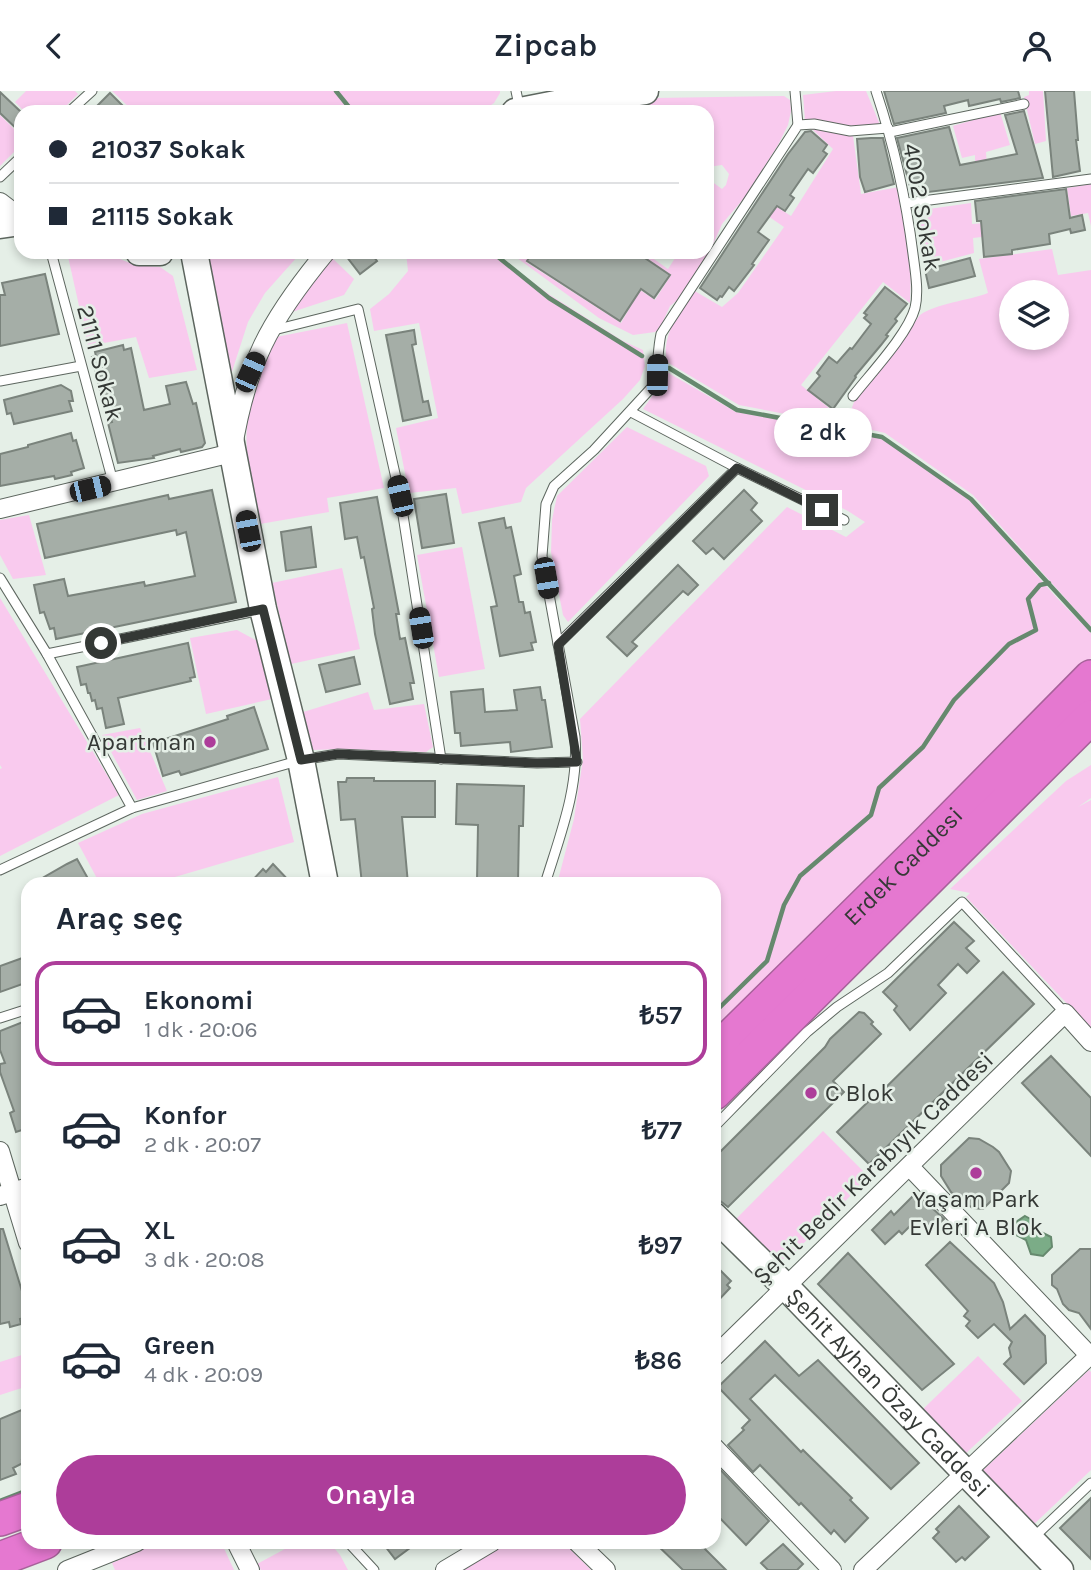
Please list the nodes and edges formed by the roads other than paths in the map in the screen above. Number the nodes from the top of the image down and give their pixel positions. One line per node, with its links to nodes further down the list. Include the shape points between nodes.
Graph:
1 (92, 91): 7 (lane)
2 (645, 91): 5 (main road)
3 (795, 91): 8 (lane)
4 (876, 91): 9 (lane, 4002 Sokak)
5 (517, 104)
6 (1024, 104): 9 (lane)
7 (77, 105)
8 (798, 125): 9 (lane); 16 (lane)
9 (889, 130): 14 (lane, 4002 Sokak)
10 (14, 164): 11 (lane)
11 (0, 177)
12 (1091, 179): 14 (lane)
13 (0, 202): 15 (street)
14 (907, 202): 24 (lane, 4002 Sokak, via 915,307 897,341)
15 (14, 214)
16 (714, 253)
17 (53, 259): 22 (lane, 21111 Sokak)
18 (195, 259): 26 (main road)
19 (320, 259): 21 (street)
20 (710, 259): 25 (lane, via 661,334 653,386)
21 (268, 331): 26 (street, via 250,372); 38 (lane, via 358,309 400,496)
22 (80, 366): 23 (lane); 28 (lane, 21111 Sokak)
23 (0, 381)
24 (853, 396)
25 (631, 412): 27 (lane); 33 (lane, via 554,486 546,504 542,556)
26 (232, 453): 28 (street); 32 (main road)
27 (737, 468): 30 (lane); 33 (lane)
28 (113, 484): 29 (street)
29 (0, 509)
30 (844, 520)
31 (0, 578): 34 (lane)
32 (263, 609): 34 (lane); 39 (main road)
33 (558, 645): 40 (lane)
34 (47, 654): 42 (lane)
35 (1091, 677): 50 (highway, Erdek Caddesi)
36 (1091, 717): 41 (highway, Erdek Caddesi)
37 (1091, 745): 41 (highway)
38 (441, 759): 39 (lane, via 338,754); 40 (lane)
39 (301, 760): 42 (lane); 44 (main road)
40 (577, 762): 45 (lane)
41 (1010, 798): 51 (highway, Erdek Caddesi)
42 (132, 808): 43 (lane)
43 (0, 870)
44 (324, 877)
45 (547, 877)
46 (21, 1011): 48 (lane)
47 (1065, 1013): 49 (street); 52 (lane, via 962,902 888,973 807,1032); 54 (street, Şehit Bedir Karabıyık Caddesi)
48 (0, 1018)
49 (1091, 1042)
50 (721, 1046)
51 (721, 1086)
52 (721, 1120)
53 (0, 1151): 55 (street)
54 (910, 1167): 58 (street, Şehit Bedir Karabıyık Caddesi); 60 (street)
55 (14, 1192): 56 (street)
56 (21, 1218)
57 (721, 1223): 58 (main road, Şehit Ayhan Özay Caddesi)
58 (786, 1287): 59 (street, Şehit Bedir Karabıyık Caddesi); 62 (main road, Şehit Ayhan Özay Caddesi)
59 (721, 1350)
60 (1090, 1355): 62 (street)
61 (721, 1454): 79 (street)
62 (965, 1472): 66 (main road, Şehit Ayhan Özay Caddesi); 80 (street)
63 (1091, 1483): 66 (lane)
64 (21, 1512): 65 (highway)
65 (0, 1519)
66 (1031, 1539): 81 (main road, Şehit Ayhan Özay Caddesi)
67 (27, 1549): 73 (highway)
68 (119, 1549): 74 (street)
69 (240, 1549): 75 (street)
70 (354, 1549): 76 (lane)
71 (480, 1549): 77 (street)
72 (584, 1549): 78 (street)
73 (0, 1559)
74 (66, 1570)
75 (250, 1570)
76 (374, 1570)
77 (445, 1570)
78 (606, 1570)
79 (832, 1570)
80 (863, 1570)
81 (1060, 1570)

